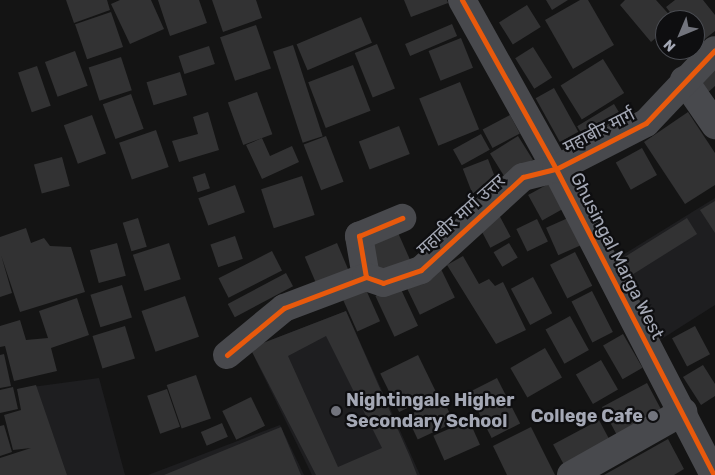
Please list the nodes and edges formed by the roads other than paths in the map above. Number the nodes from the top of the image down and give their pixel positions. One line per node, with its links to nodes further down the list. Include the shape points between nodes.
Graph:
1 (462, 0): 5 (street, Ghusingal Marga West)
2 (715, 50): 3 (street, महाबीर मार्ग)
3 (684, 80): 4 (street); 5 (street, महाबीर मार्ग, via 646,123)
4 (715, 125)
5 (556, 168): 7 (street, महाबीर मार्ग उत्तर, via 523,177 421,270 383,284); 9 (street, Ghusingal Marga West)
6 (402, 218): 7 (street, via 358,236)
7 (366, 277): 8 (street, via 284,308)
8 (226, 355)
9 (683, 412): 10 (street); 11 (street, Ghusingal Marga West)
10 (571, 475)
11 (714, 475)

